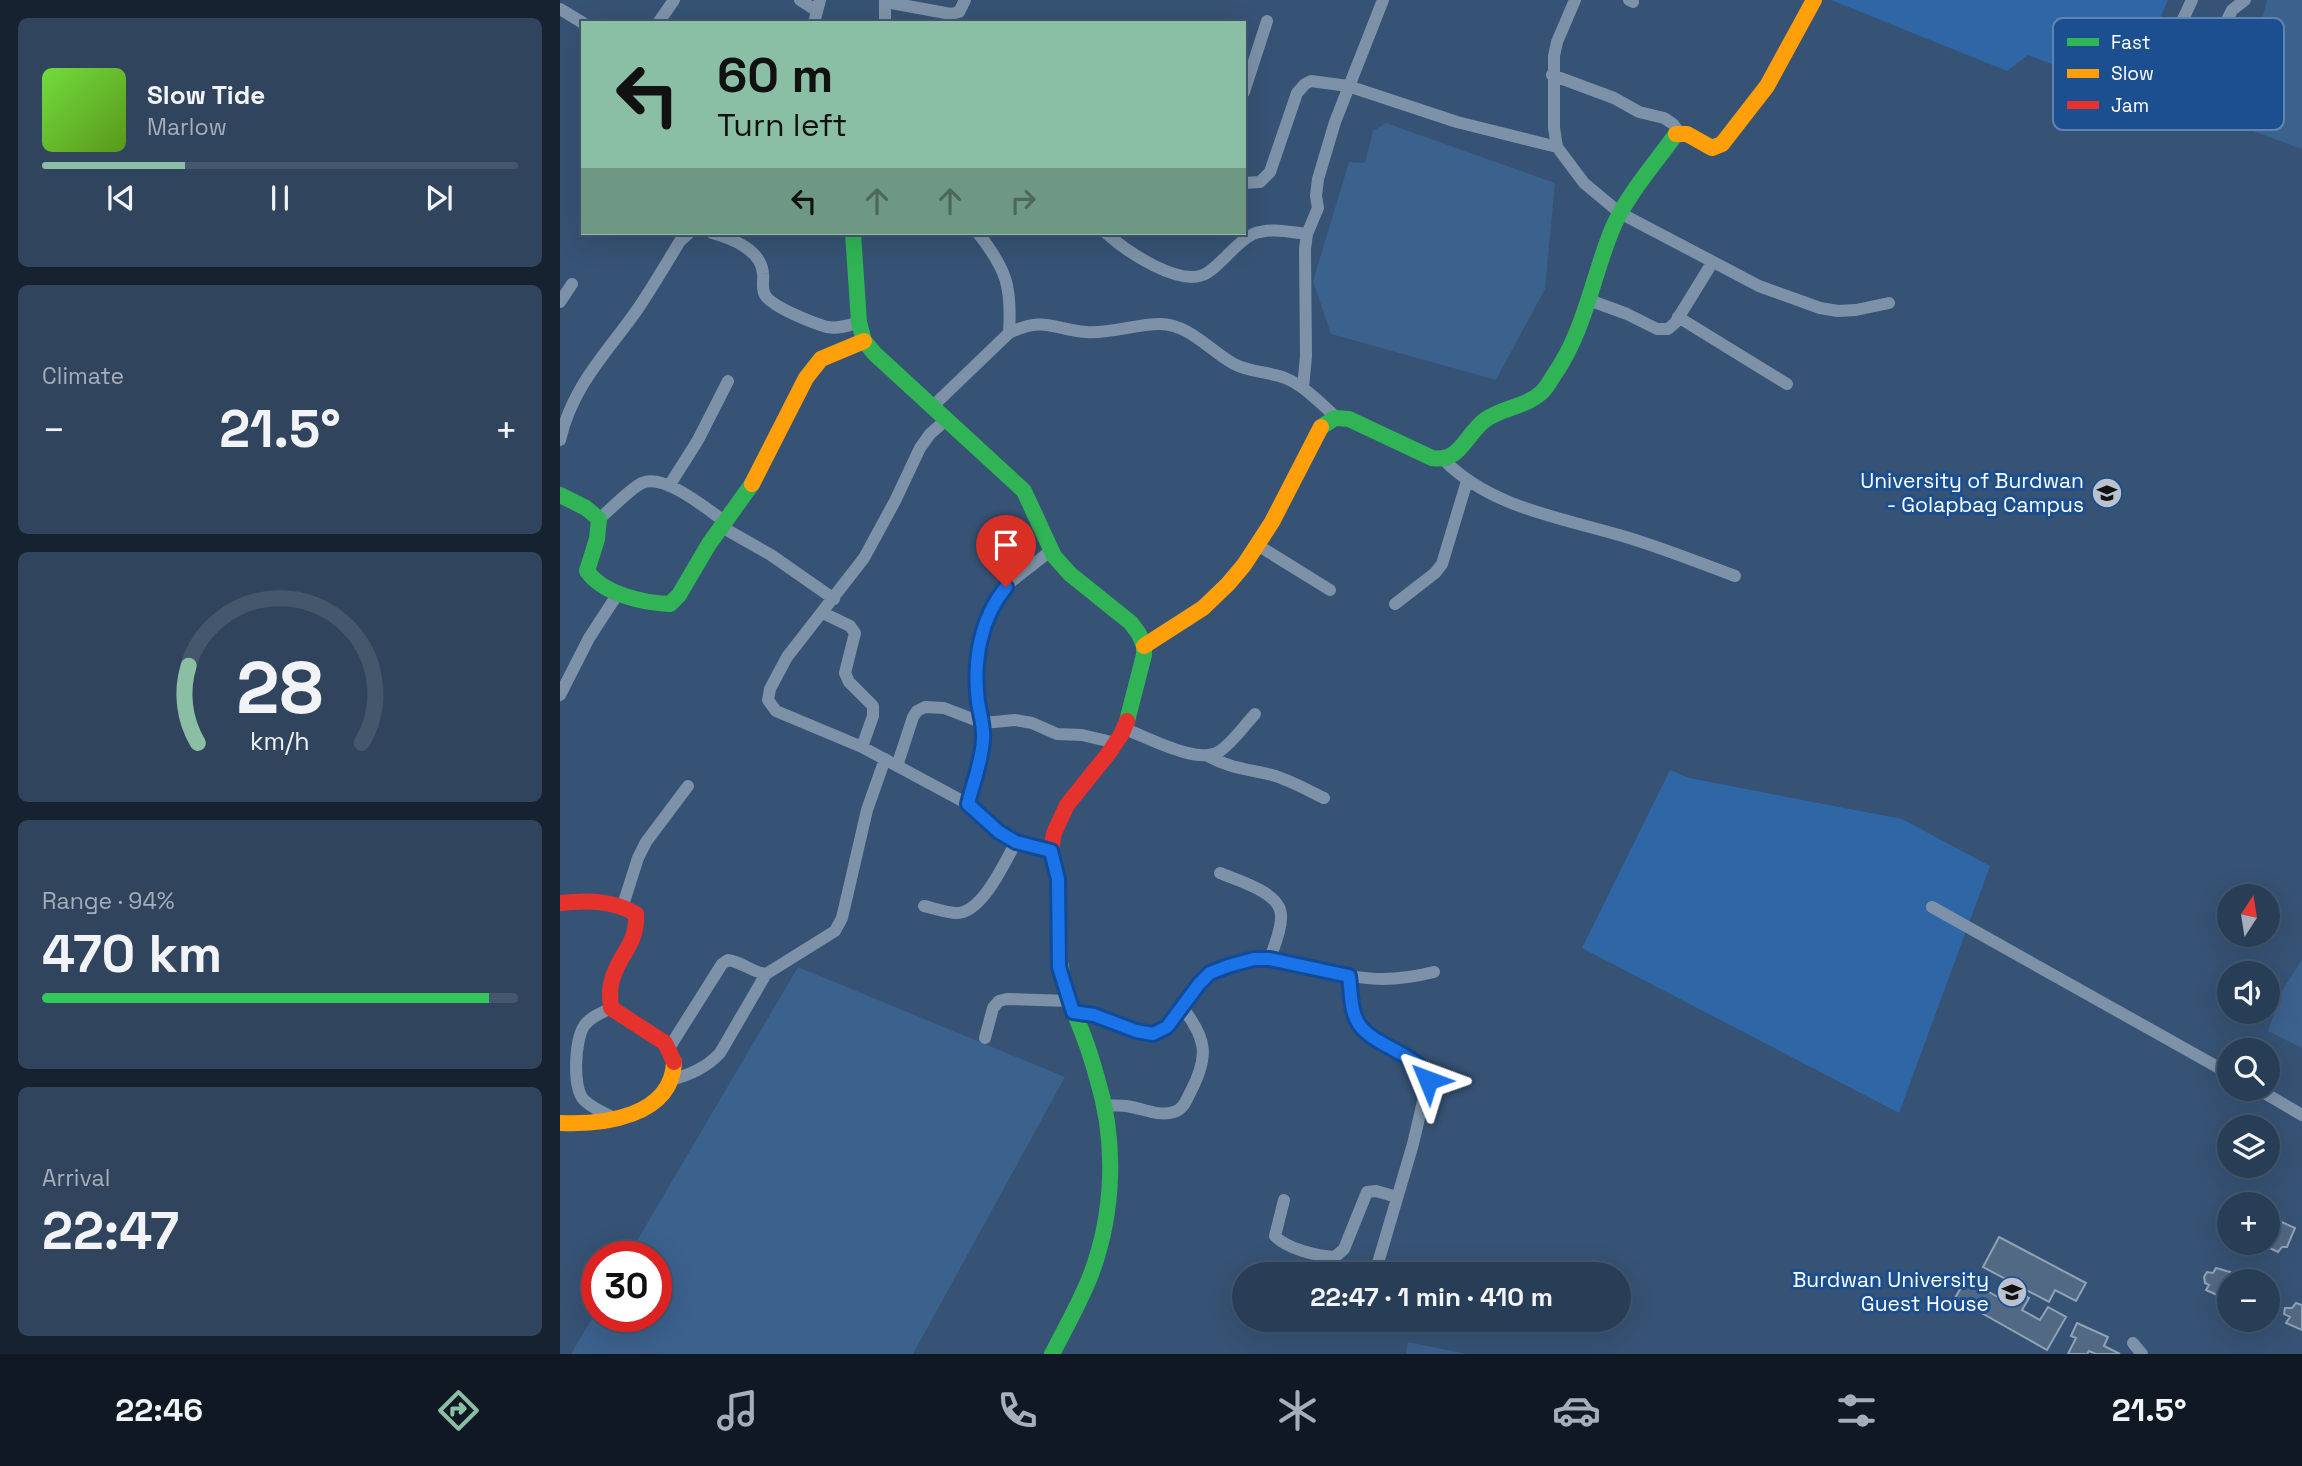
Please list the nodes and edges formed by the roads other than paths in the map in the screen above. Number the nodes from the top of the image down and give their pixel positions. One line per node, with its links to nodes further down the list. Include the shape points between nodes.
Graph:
1 (674, 0): 14 (street)
2 (800, 0): 11 (street)
3 (965, 0): 9 (street, via 959,12 951,14)
4 (1383, 0): 20 (street)
5 (1575, 0): 18 (street, via 1557,41)
6 (1814, 0): 21 (street, via 1767,86 1722,144 1712,148)
7 (2192, 0): 12 (street)
8 (2245, 0): 13 (street)
9 (885, 1): 15 (street)
10 (560, 9): 17 (street)
11 (817, 11)
12 (2184, 18)
13 (2228, 18)
14 (659, 21)
15 (885, 21)
16 (1267, 21): 19 (street)
17 (581, 22)
18 (1552, 75): 21 (street, via 1664,118); 22 (street)
19 (1246, 86)
20 (1348, 86): 22 (street, via 1446,119); 23 (street, via 1319,80 1305,84 1297,93 1270,172 1260,182); 25 (street, via 1318,179 1318,208)
21 (1679, 132): 24 (street)
22 (1557, 147): 24 (street, via 1584,183)
23 (1246, 183)
24 (1620, 213): 31 (street); 33 (street)
25 (1307, 234): 30 (street, via 1269,230 1254,234 1194,278 1177,276); 42 (street)
26 (687, 235): 46 (street, via 579,388)
27 (720, 235): 37 (street, via 761,261 762,286 779,307 828,327)
28 (853, 235): 37 (street)
29 (979, 235): 38 (street, via 1007,281)
30 (1107, 235)
31 (1712, 263): 35 (street, via 1820,308 1856,310); 36 (street)
32 (572, 284): 34 (street)
33 (1589, 300): 36 (street, via 1657,329 1668,329); 47 (street, via 1577,335 1543,391 1485,420)
34 (560, 302)
35 (1889, 303)
36 (1678, 317): 41 (street)
37 (859, 323): 39 (street)
38 (1009, 333): 42 (street, via 1040,323 1103,333 1174,326 1238,366); 43 (street)
39 (864, 341): 43 (street); 52 (street, via 821,359 806,378 765,461)
40 (728, 381): 49 (street)
41 (1787, 384)
42 (1303, 388): 44 (street)
43 (933, 406): 45 (street)
44 (1336, 417): 47 (street); 53 (street, via 1317,432)
45 (947, 419): 54 (street, via 1024,491); 58 (street, via 920,448 864,558)
46 (560, 440)
47 (1444, 460): 48 (street)
48 (1467, 481): 55 (street, via 1512,503); 59 (street, via 1442,564)
49 (669, 485): 51 (street, via 642,483); 52 (street)
50 (560, 495): 51 (street)
51 (599, 519): 57 (street, via 601,534 587,571 594,580)
52 (722, 524): 57 (street, via 670,604 657,605); 58 (street)
53 (1259, 546): 56 (street); 61 (street, via 1214,599)
54 (1049, 551): 61 (street, via 1064,569 1113,606 1137,631); 64 (street, via 1006,587 993,603 982,631 977,666)
55 (1735, 576)
56 (1330, 590)
57 (619, 592): 62 (street)
58 (834, 599): 60 (street)
59 (1395, 604)
60 (823, 613): 66 (street, via 855,633 845,673 873,706); 66 (street, via 787,657 768,700 775,710)
61 (1144, 646): 65 (street)
62 (560, 695)
63 (1255, 714): 67 (street, via 1221,751)
64 (983, 723): 65 (street, via 1015,720 1057,734); 69 (street, via 944,708 916,711); 72 (street, via 983,743)
65 (1120, 736): 67 (street); 74 (street, via 1067,805)
66 (862, 747): 68 (street)
67 (1208, 755): 71 (street)
68 (885, 759): 69 (street); 82 (street, via 835,931)
69 (897, 766): 72 (street)
70 (688, 786): 77 (street, via 646,842)
71 (1324, 798)
72 (968, 804): 73 (street)
73 (1016, 842): 74 (street); 78 (street, via 980,902 971,909 958,913)
74 (1051, 851): 84 (street, via 1058,879 1059,967)
75 (1220, 873): 80 (street, via 1272,896 1279,904 1282,917)
76 (560, 903): 77 (street)
77 (623, 905): 86 (street, via 636,914 639,928 612,974)
78 (924, 906)
79 (1932, 906): 89 (street)
80 (1270, 959): 83 (street); 85 (street, via 1254,959 1210,973)
81 (1434, 972): 83 (street, via 1405,979)
82 (766, 974): 88 (street, via 735,961 722,964); 90 (street, via 720,1053 694,1073)
83 (1349, 976): 96 (street, via 1355,1019 1361,1028 1418,1064 1428,1080)
84 (1071, 1007): 85 (street, via 1153,1034 1167,1027); 87 (street, via 999,1000); 92 (street)
85 (1182, 1007): 92 (street, via 1196,1025 1205,1053 1183,1106 1157,1113)
86 (611, 1008): 88 (street); 94 (street, via 588,1021 580,1032 576,1088 583,1099)
87 (985, 1038)
88 (669, 1048): 90 (street, via 674,1063)
89 (2217, 1067)
90 (671, 1080): 94 (street, via 652,1103)
91 (2278, 1101): 93 (street)
92 (1104, 1105): 100 (street, via 1109,1153 1103,1231 1092,1269)
93 (2302, 1115)
94 (617, 1119): 95 (street)
95 (560, 1123)
96 (1397, 1197): 97 (street, via 1367,1192 1344,1249 1335,1257 1281,1242 1275,1236); 98 (street)
97 (1284, 1199)
98 (1378, 1262)
99 (2133, 1343): 101 (street)
100 (1052, 1354)
101 (2142, 1354)

